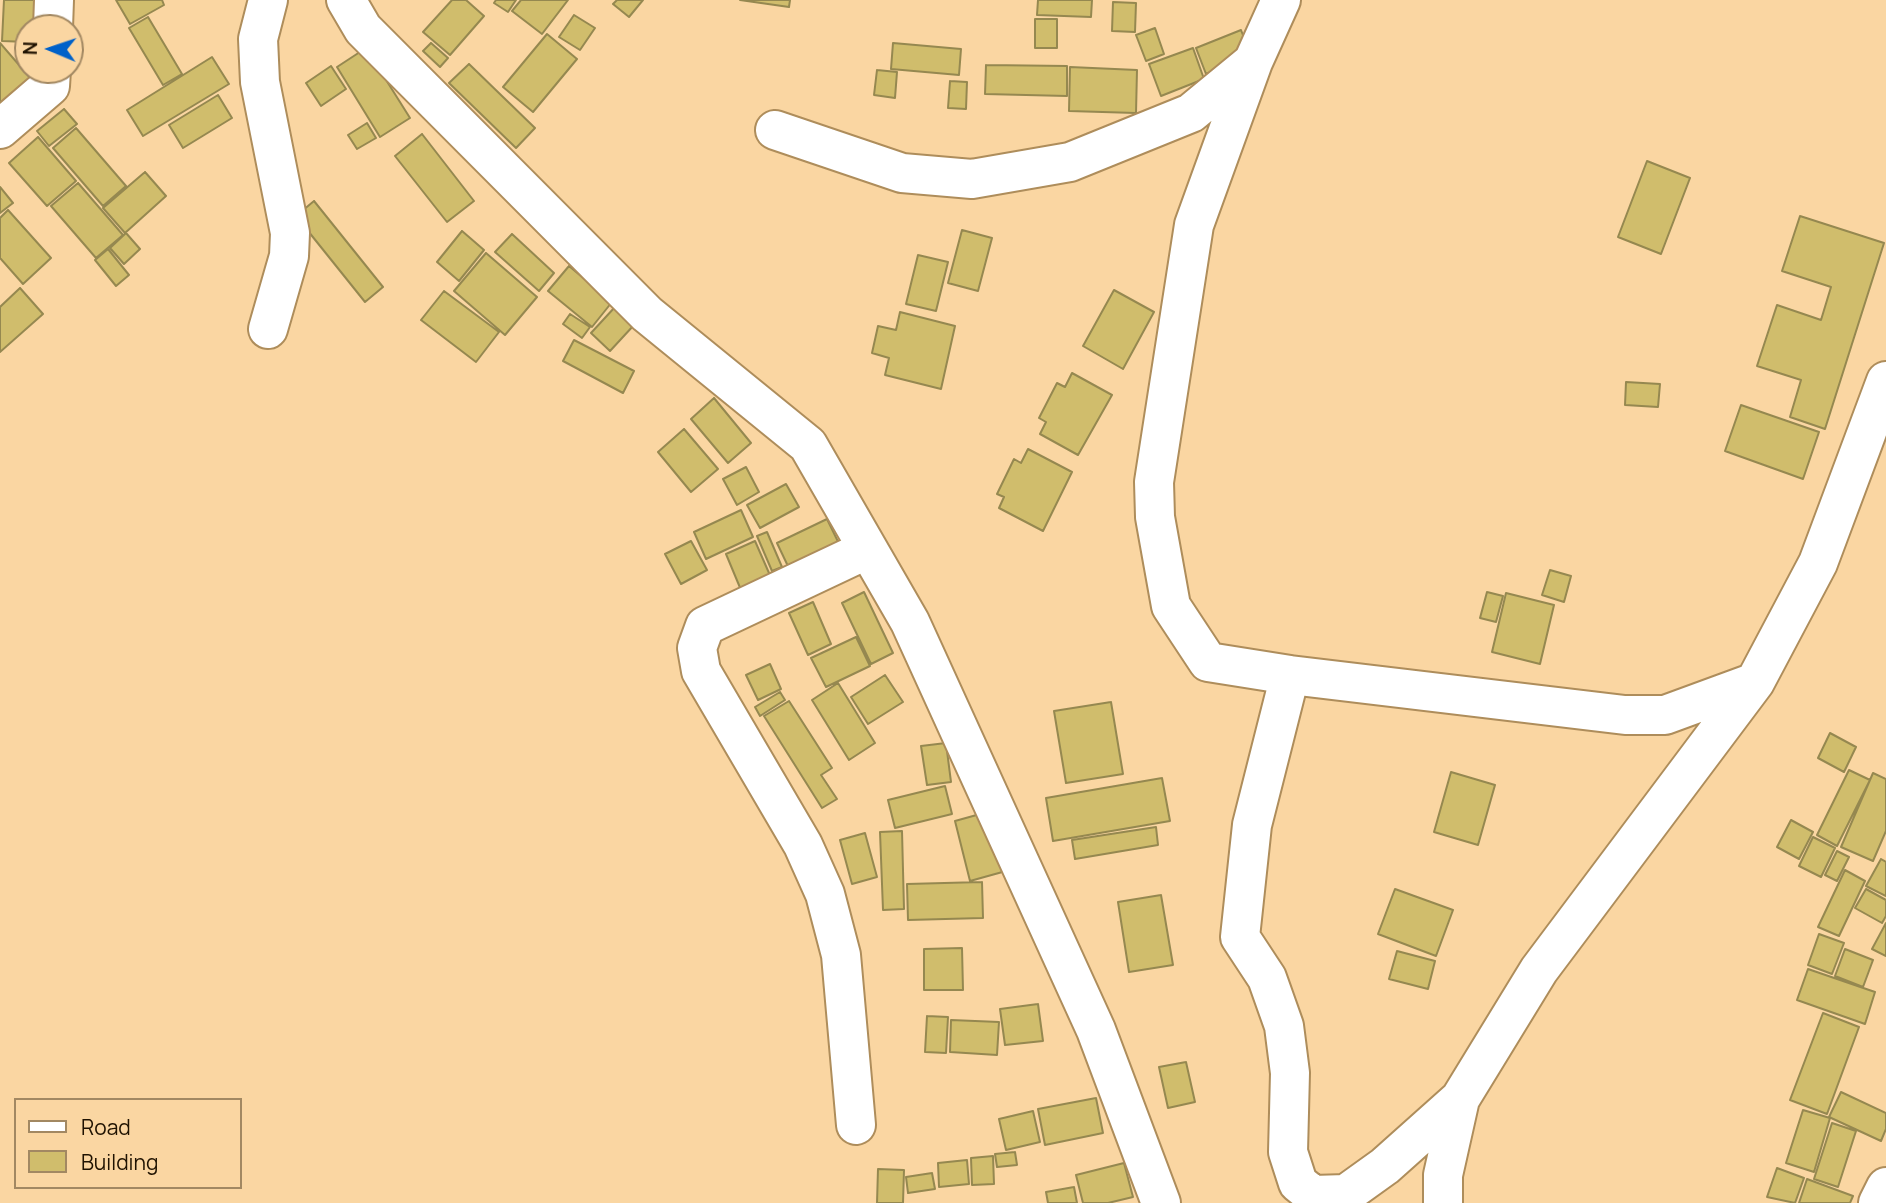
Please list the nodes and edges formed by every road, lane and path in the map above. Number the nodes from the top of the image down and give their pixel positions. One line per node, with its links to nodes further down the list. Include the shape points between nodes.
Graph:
1 (268, 0): 8 (street, via 258,39 260,82 290,233 289,256)
2 (346, 0): 10 (street, via 363,29 647,314 808,445)
3 (1281, 0): 4 (street)
4 (1253, 62): 7 (street, via 1191,113 1070,162 972,179 902,173); 11 (street, via 1194,225 1154,482 1155,517 1171,607 1208,662)
5 (50, 84): 6 (street)
6 (0, 129)
7 (775, 130)
8 (268, 329)
9 (1886, 382): 12 (street, via 1818,563)
10 (868, 549): 14 (street, via 705,626 697,648 701,671 803,845 825,894 841,955); 16 (street, via 910,622 1096,1030)
11 (1290, 675): 12 (street, via 1625,715 1665,715); 13 (street, via 1252,825 1240,937 1267,978 1284,1027 1290,1073 1288,1152 1298,1182 1313,1195 1346,1194)
12 (1755, 682): 13 (street, via 1539,970)
13 (1460, 1099): 17 (street, via 1443,1175)
14 (856, 1125)
15 (1886, 1186): 18 (street)
16 (1161, 1203)
17 (1443, 1203)
18 (1878, 1203)

